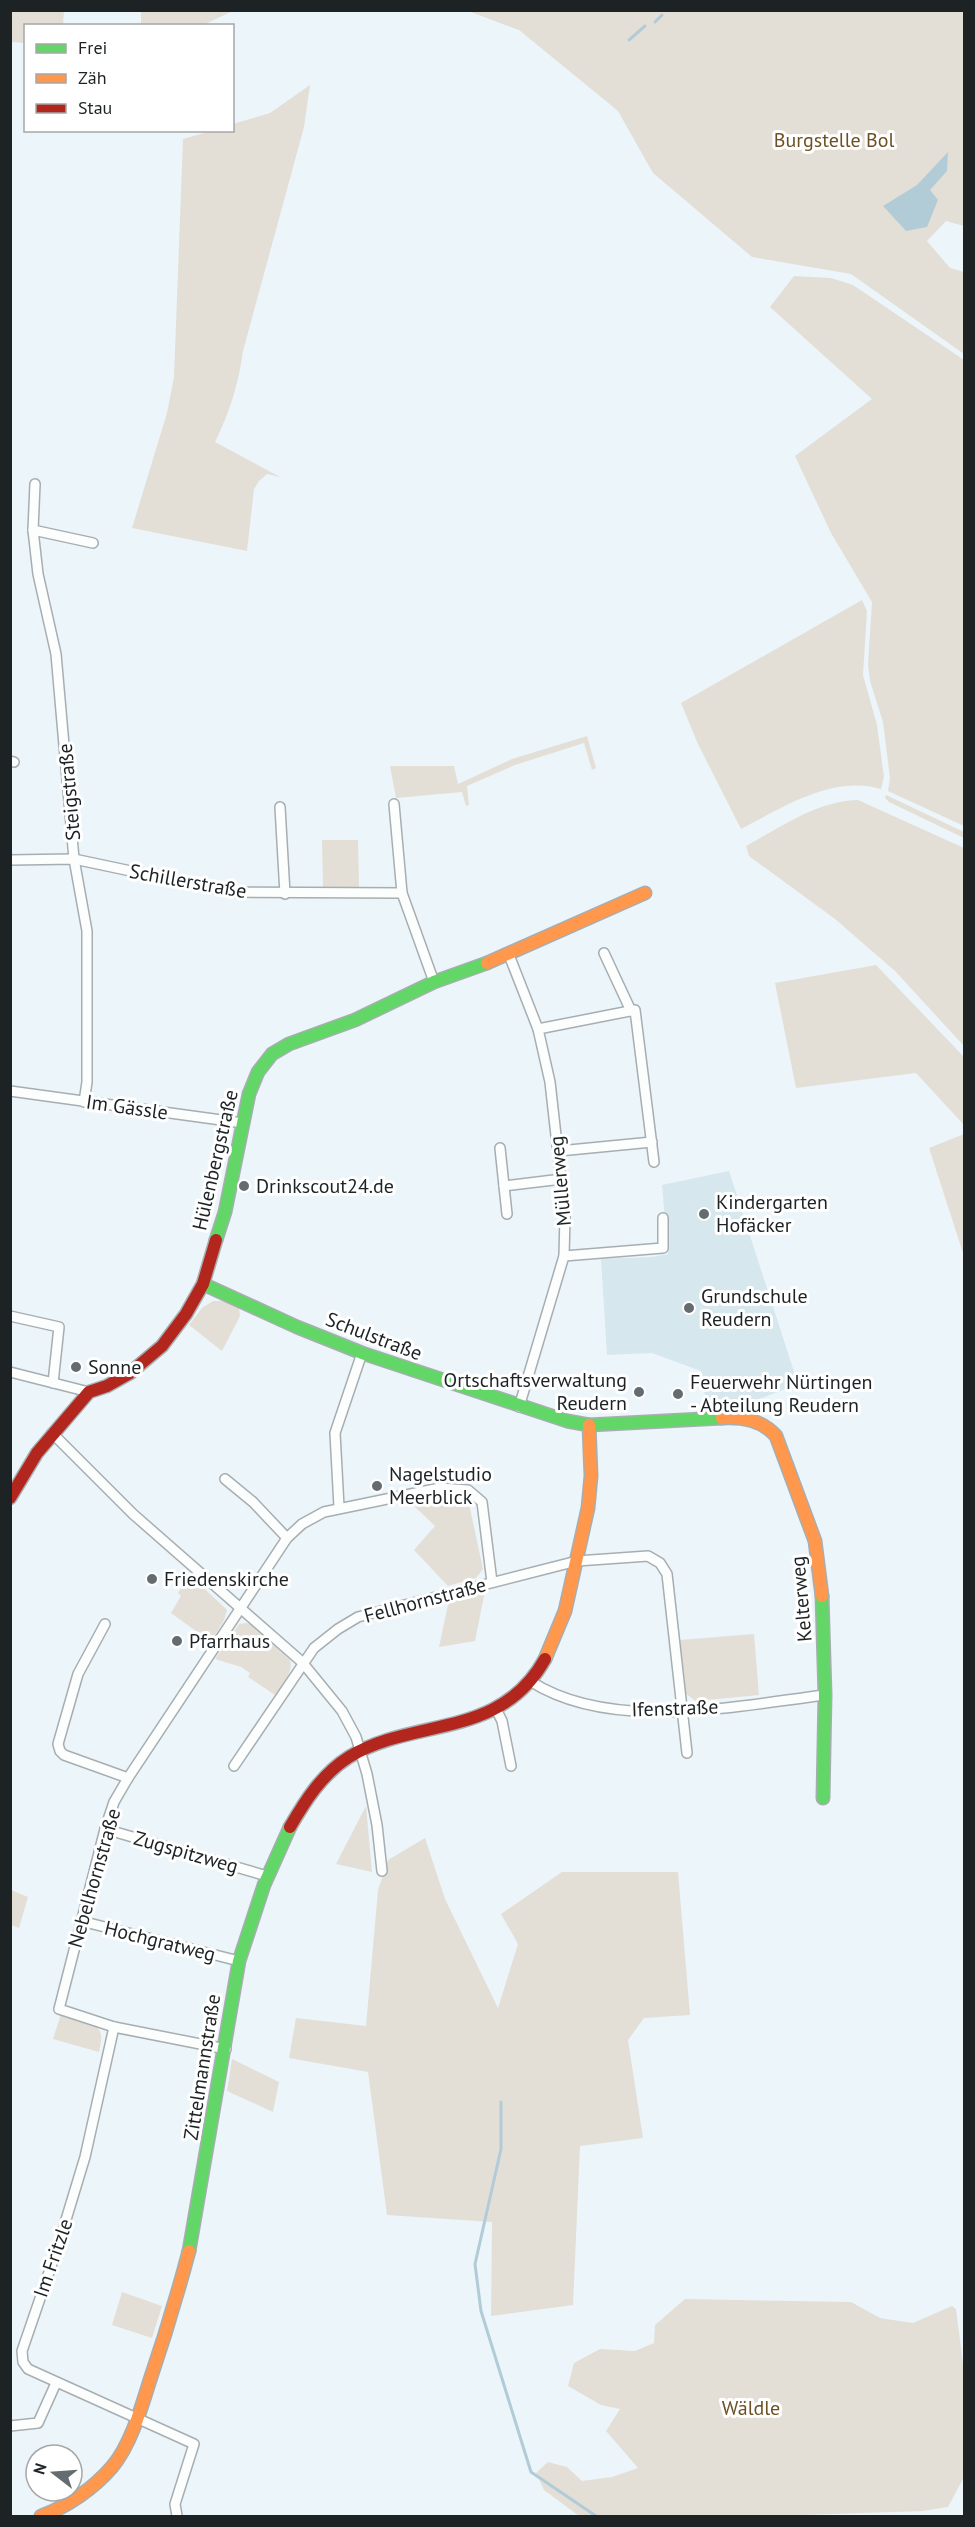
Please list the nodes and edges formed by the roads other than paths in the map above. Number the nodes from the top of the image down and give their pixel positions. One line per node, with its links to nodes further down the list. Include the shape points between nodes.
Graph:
1 (35, 484): 2 (street, Steigstraße)
2 (33, 530): 3 (street); 6 (street, Steigstraße, via 38,574 56,654)
3 (93, 543)
4 (394, 804): 8 (street)
5 (280, 807): 10 (street)
6 (74, 859): 7 (street, Schillerstraße); 10 (street, Schillerstraße, via 230,892); 17 (street, Steigstraße, via 87,932)
7 (10, 860)
8 (402, 893): 10 (street, Schillerstraße); 13 (street)
9 (645, 893): 12 (street, Hülenbergstraße)
10 (285, 894)
11 (604, 953): 14 (street)
12 (509, 956): 13 (street, Hülenbergstraße); 15 (street, Müllerweg)
13 (434, 982): 18 (street, Hülenbergstraße, via 272,1054 258,1072)
14 (631, 1011): 15 (street); 19 (street, via 635,1010)
15 (538, 1029): 21 (street, Müllerweg)
16 (10, 1091): 17 (street, Im Gässle)
17 (84, 1102): 18 (street, Im Gässle)
18 (243, 1123): 28 (street, Hülenbergstraße, via 225,1212)
19 (652, 1142): 21 (street); 22 (street)
20 (500, 1148): 24 (street)
21 (559, 1151): 23 (street, Müllerweg)
22 (654, 1162)
23 (562, 1179): 24 (street); 27 (street, Müllerweg)
24 (504, 1186): 25 (street)
25 (507, 1214)
26 (663, 1218): 27 (street, via 663,1248)
27 (564, 1256): 34 (street, Müllerweg)
28 (203, 1284): 30 (street, Schulstraße); 33 (street, Hülenbergstraße, via 186,1314 154,1353 130,1373)
29 (10, 1316): 32 (street, via 59,1327)
30 (362, 1353): 34 (street, Schulstraße); 40 (street, via 336,1433)
31 (10, 1372): 32 (street)
32 (53, 1383): 33 (street)
33 (89, 1392): 37 (street, Hülenbergstraße)
34 (519, 1407): 36 (street, Schulstraße)
35 (750, 1419): 36 (street, Schulstraße); 48 (street, Kelterweg, via 768,1426 776,1436 815,1541 822,1593)
36 (589, 1425): 42 (street, Zittelmannstraße, via 590,1494)
37 (52, 1433): 39 (street, Hülenbergstraße); 44 (street, via 133,1514)
38 (225, 1479): 41 (street)
39 (10, 1498)
40 (339, 1507): 41 (street, Nebelhornstraße, via 302,1524); 43 (street, Nebelhornstraße, via 440,1488 468,1490 482,1502)
41 (287, 1538): 44 (street, Nebelhornstraße)
42 (577, 1561): 43 (street, Fellhornstraße); 47 (street, Zittelmannstraße, via 556,1634); 50 (street, Fellhornstraße, via 648,1556 660,1563 667,1574)
43 (492, 1582): 46 (street, Fellhornstraße, via 358,1617 314,1648)
44 (240, 1610): 46 (street); 55 (street, Nebelhornstraße)
45 (105, 1624): 55 (street, via 78,1674 58,1743 64,1755)
46 (302, 1662): 51 (street, via 342,1711); 53 (street, Fellhornstraße)
47 (530, 1681): 49 (street, Zittelmannstraße, via 515,1696); 50 (street, Ifenstraße, via 586,1706)
48 (825, 1695): 50 (street, Ifenstraße); 56 (street, Kelterweg)
49 (495, 1707): 51 (street, Zittelmannstraße, via 456,1724 374,1743); 54 (street, via 502,1720)
50 (684, 1711): 52 (street, Fellhornstraße)
51 (360, 1751): 58 (street, via 376,1816); 59 (street, Zittelmannstraße, via 335,1766 317,1786 300,1810)
52 (687, 1753)
53 (234, 1766)
54 (511, 1766)
55 (128, 1778): 57 (street, Nebelhornstraße)
56 (823, 1798)
57 (105, 1829): 59 (street, Zugspitzweg); 60 (street, Nebelhornstraße)
58 (382, 1871)
59 (267, 1876): 61 (street, Zittelmannstraße)
60 (81, 1921): 61 (street, Hochgratweg); 62 (street, Nebelhornstraße, via 59,2010)
61 (239, 1961): 63 (street, Zittelmannstraße)
62 (114, 2027): 63 (street, Nebelhornstraße); 64 (street, Im Fritzle, via 85,2157 22,2351 28,2368)
63 (226, 2049): 65 (street, Zittelmannstraße, via 193,2238)
64 (56, 2383): 65 (street, Im Fritzle); 66 (street, via 38,2423)
65 (137, 2420): 67 (street, Zittelmannstraße, via 114,2465 96,2484); 68 (street, Im Fritzle, via 194,2444 175,2504)
66 (10, 2426)
67 (41, 2517)
68 (177, 2517)

